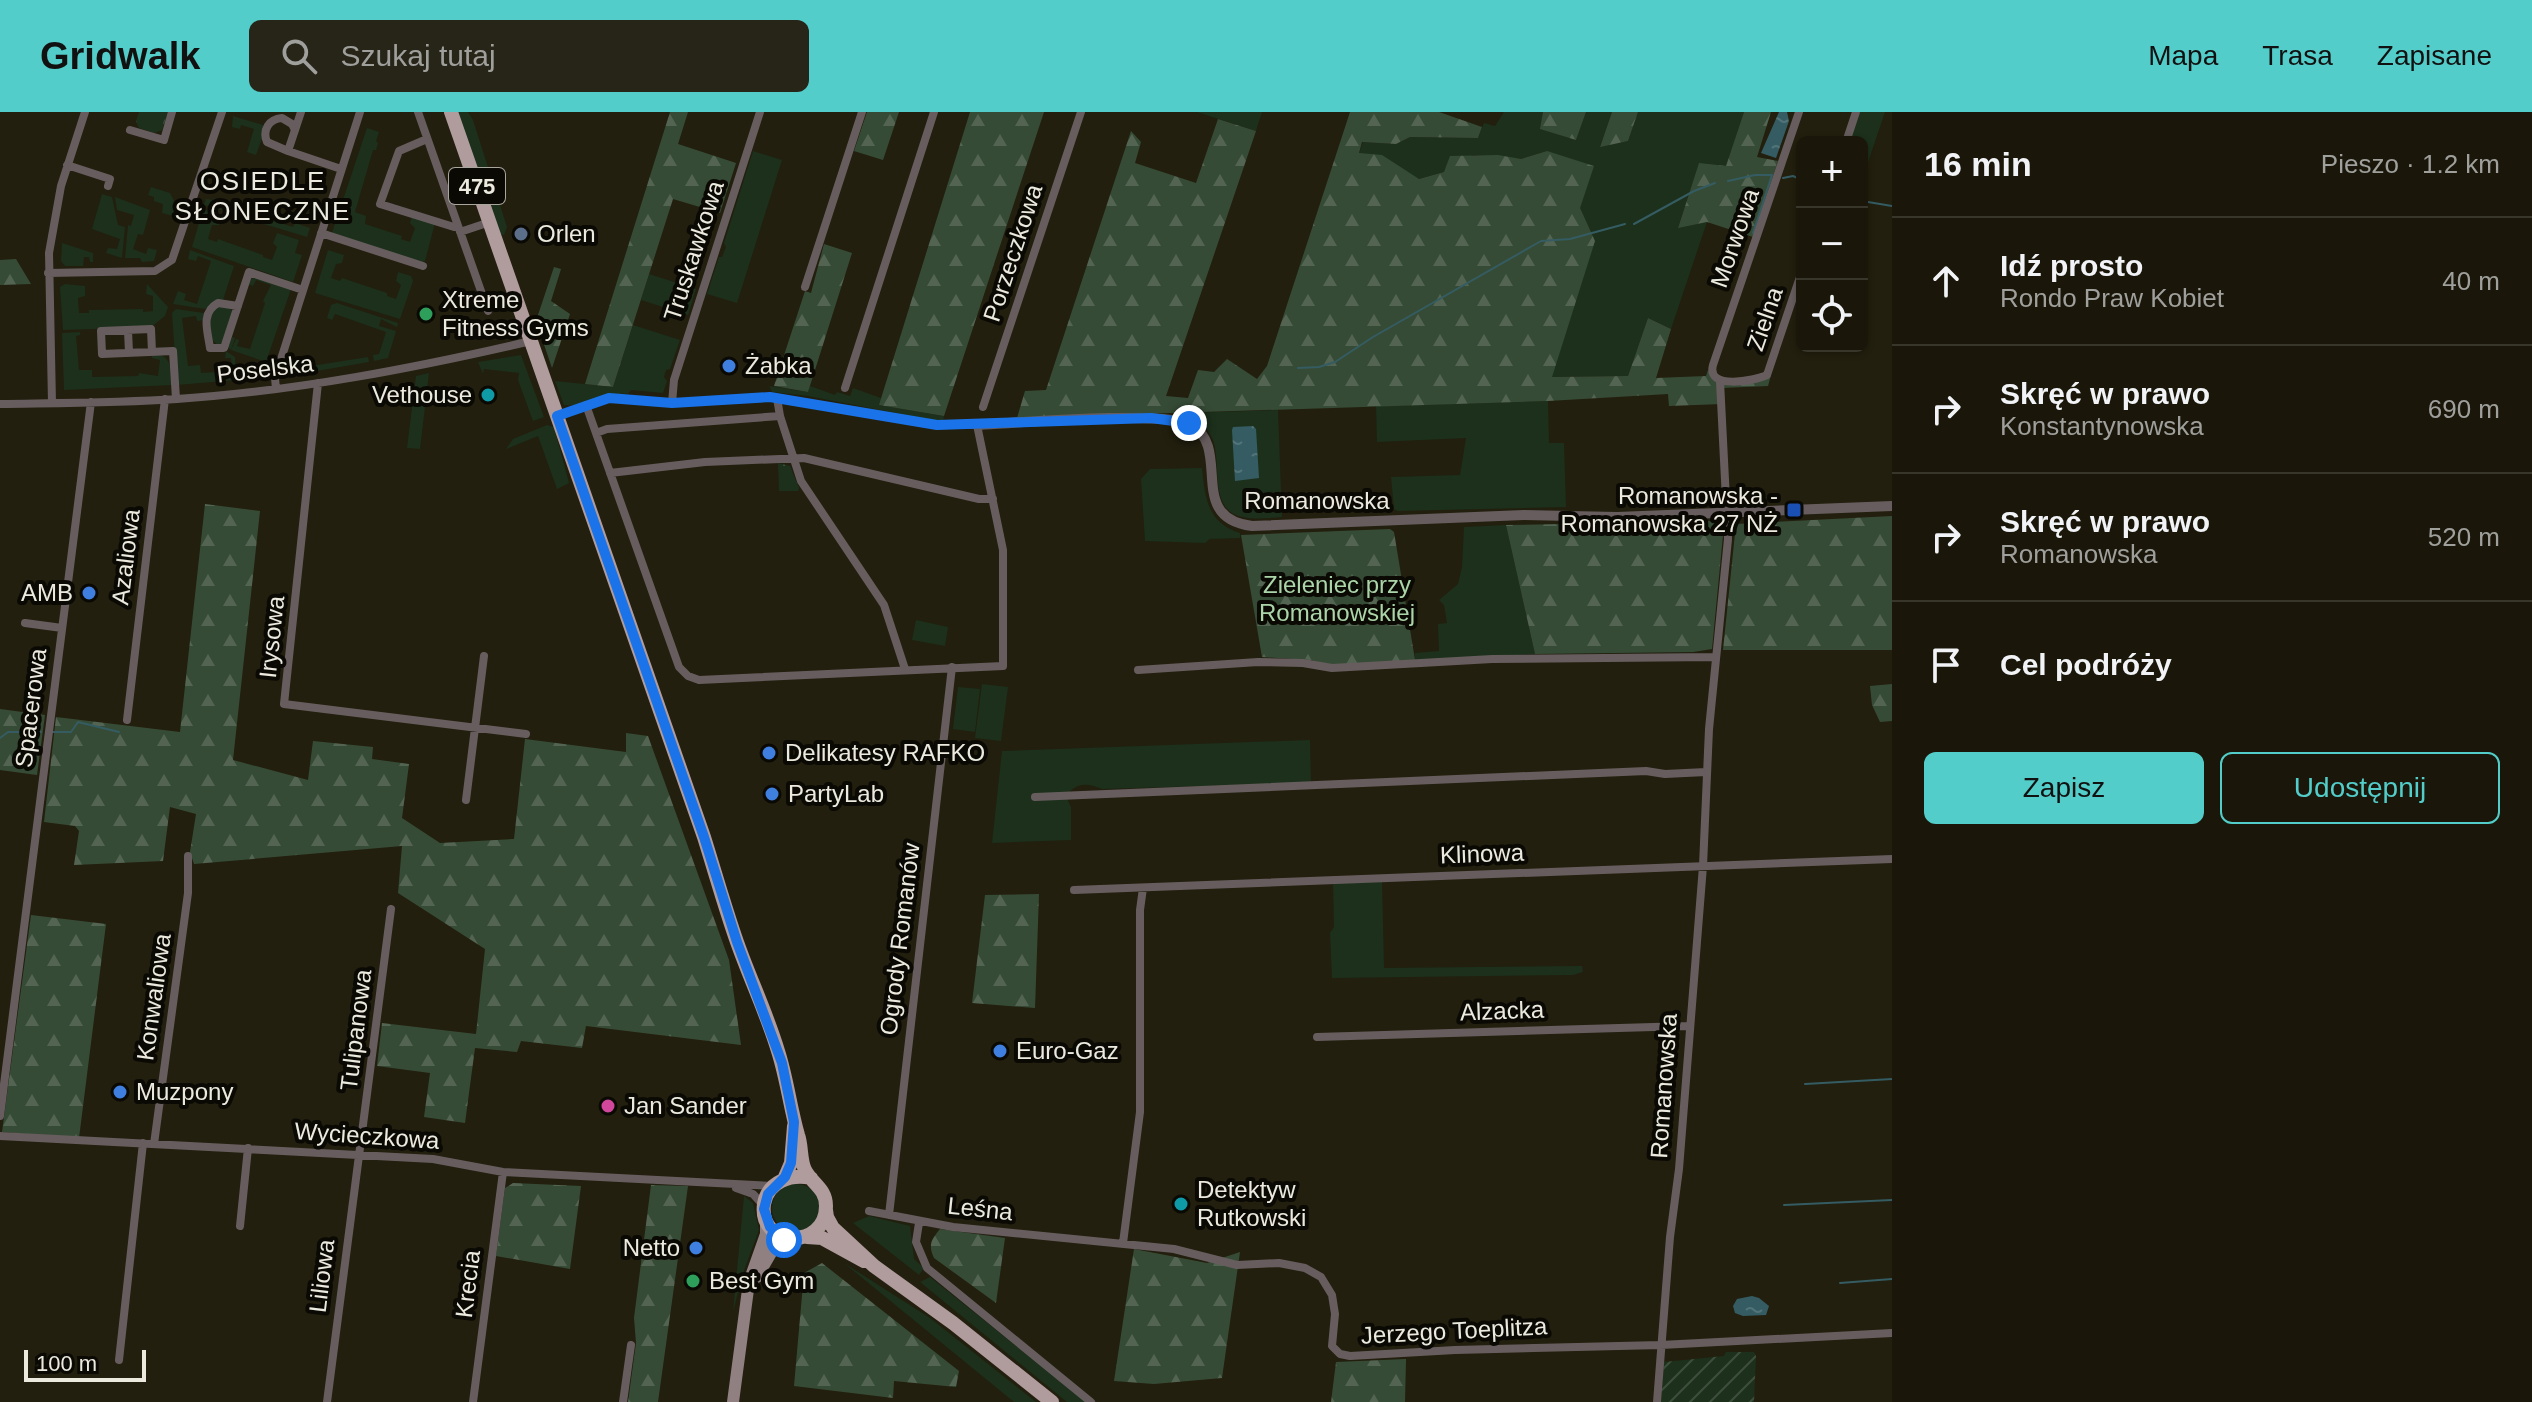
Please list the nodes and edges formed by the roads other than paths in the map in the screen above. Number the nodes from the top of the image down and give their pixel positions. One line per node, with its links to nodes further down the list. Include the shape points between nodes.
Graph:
1 (85, 112): 19 (street)
2 (172, 112): 14 (street, via 164,140)
3 (222, 112): 26 (street, via 172,260 155,271)
4 (301, 112): 15 (street)
5 (360, 112): 20 (street)
6 (418, 112): 17 (street)
7 (451, 112): 22 (main road, 475)
8 (760, 112): 45 (street, Truskawkowa, via 674,380)
9 (862, 112): 28 (street)
10 (934, 112): 38 (street)
11 (1081, 112): 48 (street, Porzeczkowa)
12 (1799, 112): 36 (street, Morwowa, via 1713,365)
13 (1856, 112): 16 (street)
14 (130, 130)
15 (295, 130): 18 (street); 18 (street, via 282,118 267,126 267,142)
16 (1848, 136)
17 (427, 139): 23 (street); 23 (street, via 399,151 380,204)
18 (288, 151): 20 (street)
19 (67, 165): 21 (street, via 110,179); 26 (street)
20 (341, 169): 24 (street)
21 (108, 186)
22 (490, 222): 23 (street); 33 (main road, 475)
23 (459, 229): 31 (street)
24 (321, 233): 25 (street); 29 (street)
25 (423, 266)
26 (48, 273): 44 (street)
27 (1799, 280): 36 (street, Zielna, via 1764,378)
28 (805, 287)
29 (303, 290): 30 (street, via 249,272); 39 (street)
30 (238, 306): 30 (street, via 224,348 210,348 208,311 218,303)
31 (488, 311)
32 (128, 330): 34 (street, via 151,329); 35 (street); 35 (street, via 101,331 102,354)
33 (531, 341): 37 (street, Poselska); 49 (main road, 475)
34 (152, 352): 35 (street); 42 (street, via 173,351)
35 (129, 353)
36 (1716, 379): 57 (street, Morwowa)
37 (318, 383): 39 (street, Poselska); 66 (street, Irysowa, via 284,704)
38 (845, 388)
39 (276, 389): 42 (street, Poselska)
40 (777, 398): 45 (street, Romanowska); 50 (street); 51 (street, Romanowska, via 929,424)
41 (165, 399): 42 (street, Poselska); 43 (street, Poselska); 65 (street, Azaliowa)
42 (176, 399)
43 (91, 402): 44 (street, Poselska); 59 (street, Spacerowa)
44 (52, 403): 46 (street, Poselska)
45 (672, 403): 47 (street, Romanowska, via 615,397)
46 (0, 404)
47 (586, 405): 49 (street, Romanowska); 52 (street)
48 (983, 407)
49 (557, 416): 80 (main road, 475, via 777,1047)
50 (780, 416): 52 (street); 53 (street)
51 (977, 425): 55 (street); 57 (street, Romanowska, via 1185,421 1206,442 1218,507 1231,520 1252,526)
52 (596, 433): 54 (street)
53 (793, 459): 54 (street); 55 (street); 63 (street, via 801,481 884,605)
54 (610, 473): 63 (street, via 679,667 688,676 699,680)
55 (993, 499): 62 (street, via 1003,550 1003,666)
56 (1892, 506): 57 (street, Romanowska)
57 (1727, 513): 61 (street, Romanowska)
58 (25, 623): 59 (street)
59 (62, 628): 79 (street, Spacerowa)
60 (484, 656): 66 (street)
61 (1715, 657): 64 (street, via 1492,659 1332,668 1258,662); 68 (street, Romanowska)
62 (952, 667): 63 (street); 93 (street, Ogrody Romanów)
63 (905, 669)
64 (1138, 670)
65 (127, 720)
66 (475, 728): 67 (street, Irysowa); 70 (street)
67 (526, 734)
68 (1706, 772): 69 (street); 73 (street, Romanowska)
69 (1035, 797)
70 (466, 800)
71 (188, 856): 83 (street, Konwaliowa, via 188,893)
72 (1892, 859): 73 (street, Klinowa)
73 (1703, 866): 74 (street, Klinowa); 77 (street, Romanowska)
74 (1143, 888): 75 (street, Klinowa); 99 (street, via 1140,1112)
75 (1074, 890)
76 (391, 909): 85 (street, Tulipanowa)
77 (1688, 1026): 78 (street, Alzacka); 104 (street, Romanowska)
78 (1317, 1037)
79 (0, 1116)
80 (794, 1122): 87 (main road, 475); 88 (main road, 475, via 791,1163)
81 (0, 1136): 82 (street, Wycieczkowa)
82 (143, 1143): 83 (street, Wycieczkowa); 105 (street)
83 (154, 1144): 84 (street, Wycieczkowa)
84 (248, 1148): 85 (street, Wycieczkowa); 95 (street)
85 (358, 1156): 86 (street, Wycieczkowa, via 433,1159); 106 (street, Liliowa)
86 (503, 1172): 89 (street, Wycieczkowa); 107 (street, Krecia)
87 (811, 1178): 88 (main road); 90 (main road, 475, via 822,1189)
88 (780, 1182): 89 (street, Wycieczkowa); 92 (main road, 475, via 766,1198)
89 (731, 1186): 92 (street, Wycieczkowa, via 753,1194)
90 (826, 1209): 96 (main road, via 819,1228); 100 (main road, via 833,1228)
91 (869, 1211): 93 (street, Leśna)
92 (765, 1213): 98 (main road, via 775,1232); 101 (main road, 475, via 766,1234)
93 (889, 1215): 94 (street, Leśna)
94 (919, 1223): 97 (street, Leśna); 111 (street, via 916,1242 927,1268)
95 (240, 1226)
96 (807, 1237): 98 (main road); 100 (main road, via 822,1238)
97 (1089, 1239): 99 (street, Jerzego Toeplitza)
98 (790, 1240): 101 (main road, 475, via 771,1250)
99 (1123, 1243): 104 (street, Jerzego Toeplitza, via 1237,1265 1288,1264 1310,1270 1332,1295 1332,1342 1344,1355)
100 (874, 1266): 110 (main road)
101 (746, 1298): 109 (main road, 475)
102 (1892, 1333): 104 (street, Jerzego Toeplitza)
103 (631, 1345): 108 (street)
104 (1661, 1345): 112 (street, Romanowska)
105 (119, 1360)
106 (327, 1402)
107 (473, 1402)
108 (623, 1402)
109 (733, 1402)
110 (1052, 1402)
111 (1091, 1402)
112 (1657, 1402)

